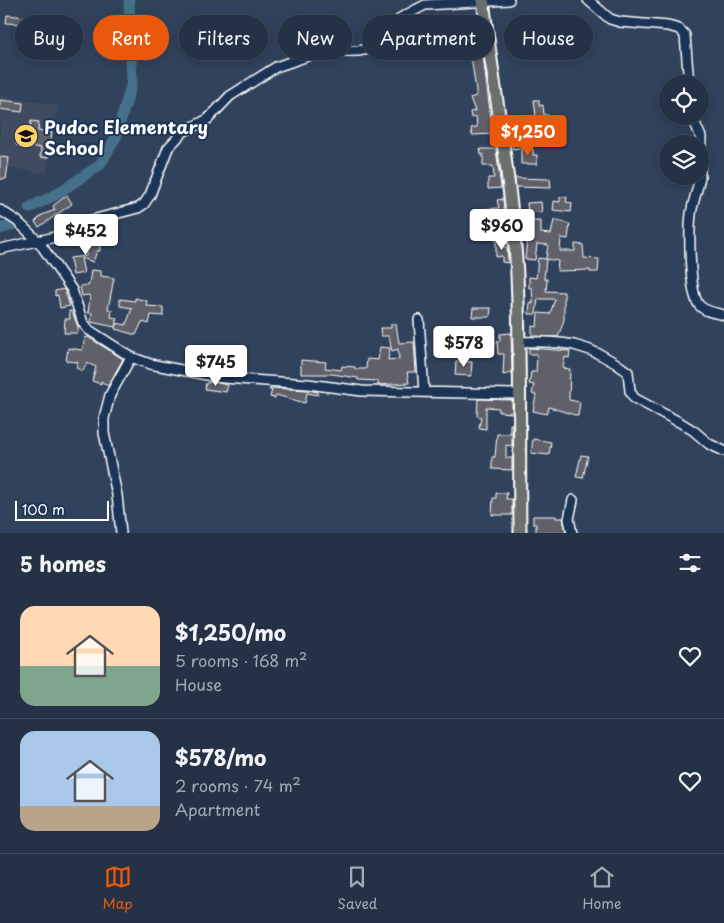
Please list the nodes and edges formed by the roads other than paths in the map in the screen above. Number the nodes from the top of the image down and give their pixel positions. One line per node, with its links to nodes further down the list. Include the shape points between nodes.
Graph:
1 (509, 0): 3 (street)
2 (588, 0): 4 (street, via 610,19 679,29 685,36)
3 (483, 1): 7 (street, via 425,5 402,17 374,48 319,52 276,67 230,96 208,119 183,132 168,148 150,195 138,208 88,222); 11 (main road, via 511,205)
4 (687, 75)
5 (698, 185): 9 (street, via 691,214 690,244 694,292 700,306)
6 (0, 210): 7 (street, via 18,221)
7 (38, 242): 8 (street); 12 (street, via 72,290 88,330)
8 (0, 249)
9 (724, 315)
10 (419, 320): 13 (street)
11 (518, 342): 14 (main road); 15 (street, via 587,348 628,372 634,398)
12 (131, 357): 13 (street, via 166,368 223,378); 17 (street, via 110,395 104,418)
13 (424, 392): 14 (street)
14 (519, 394): 18 (main road)
15 (724, 450)
16 (573, 500): 19 (street, via 569,519)
17 (121, 533)
18 (520, 533)
19 (572, 533)

